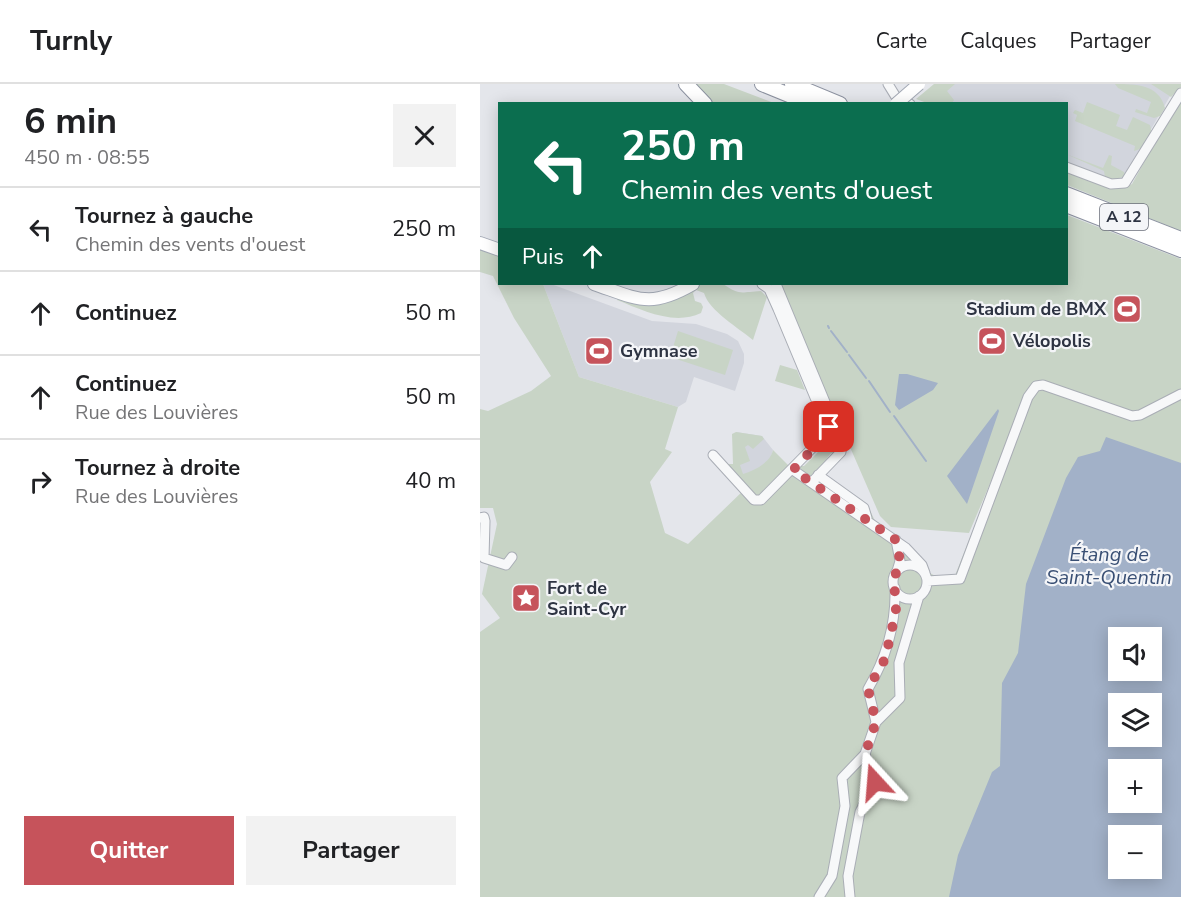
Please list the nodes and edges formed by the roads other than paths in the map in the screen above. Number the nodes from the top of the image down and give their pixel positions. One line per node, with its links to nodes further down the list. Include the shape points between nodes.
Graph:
1 (686, 84): 8 (highway)
2 (762, 84): 9 (highway)
3 (792, 84): 10 (highway)
4 (888, 84): 12 (street, via 896,97)
5 (919, 84): 11 (main road, bridge)
6 (927, 84): 13 (main road)
7 (1181, 93): 14 (street, via 1125,183 1111,184)
8 (703, 102)
9 (806, 102)
10 (835, 102)
11 (898, 102)
12 (906, 102)
13 (906, 102)
14 (1068, 167)
15 (1068, 195): 18 (highway, A 12)
16 (1068, 206): 22 (highway, A 12)
17 (480, 235): 19 (main road)
18 (1181, 239)
19 (498, 241)
20 (480, 243): 21 (main road)
21 (498, 249)
22 (1181, 250)
23 (597, 285): 26 (main road, via 645,300 670,297)
24 (619, 285): 25 (main road, via 649,293)
25 (678, 285)
26 (691, 285)
27 (763, 285): 31 (street, via 772,295 829,427)
28 (776, 285): 32 (street, via 842,443 841,452)
29 (1181, 394): 41 (street, via 1132,416 1036,386 1028,397 960,579)
30 (713, 455): 31 (street, via 754,500 767,496)
31 (793, 470): 32 (street, via 806,481)
32 (815, 478): 33 (street)
33 (827, 488): 34 (street); 35 (street)
34 (850, 497): 35 (street, via 850,504); 36 (street, via 864,508)
35 (843, 506): 36 (street)
36 (867, 518): 38 (street)
37 (480, 521): 39 (street, via 484,517 484,558 506,565)
38 (896, 540): 40 (street, via 900,561); 41 (street, via 915,555)
39 (512, 556)
40 (897, 571): 41 (street, via 912,565); 42 (street)
41 (926, 577): 43 (street, via 925,590)
42 (895, 588): 43 (street, via 902,597); 44 (street, via 896,611 885,659 868,689)
43 (919, 596): 44 (street, via 899,663 900,698)
44 (876, 722): 45 (street)
45 (865, 754): 46 (street, via 842,778 845,806 832,876); 47 (street, via 875,782 860,812 848,876)
46 (819, 897)
47 (850, 897)

